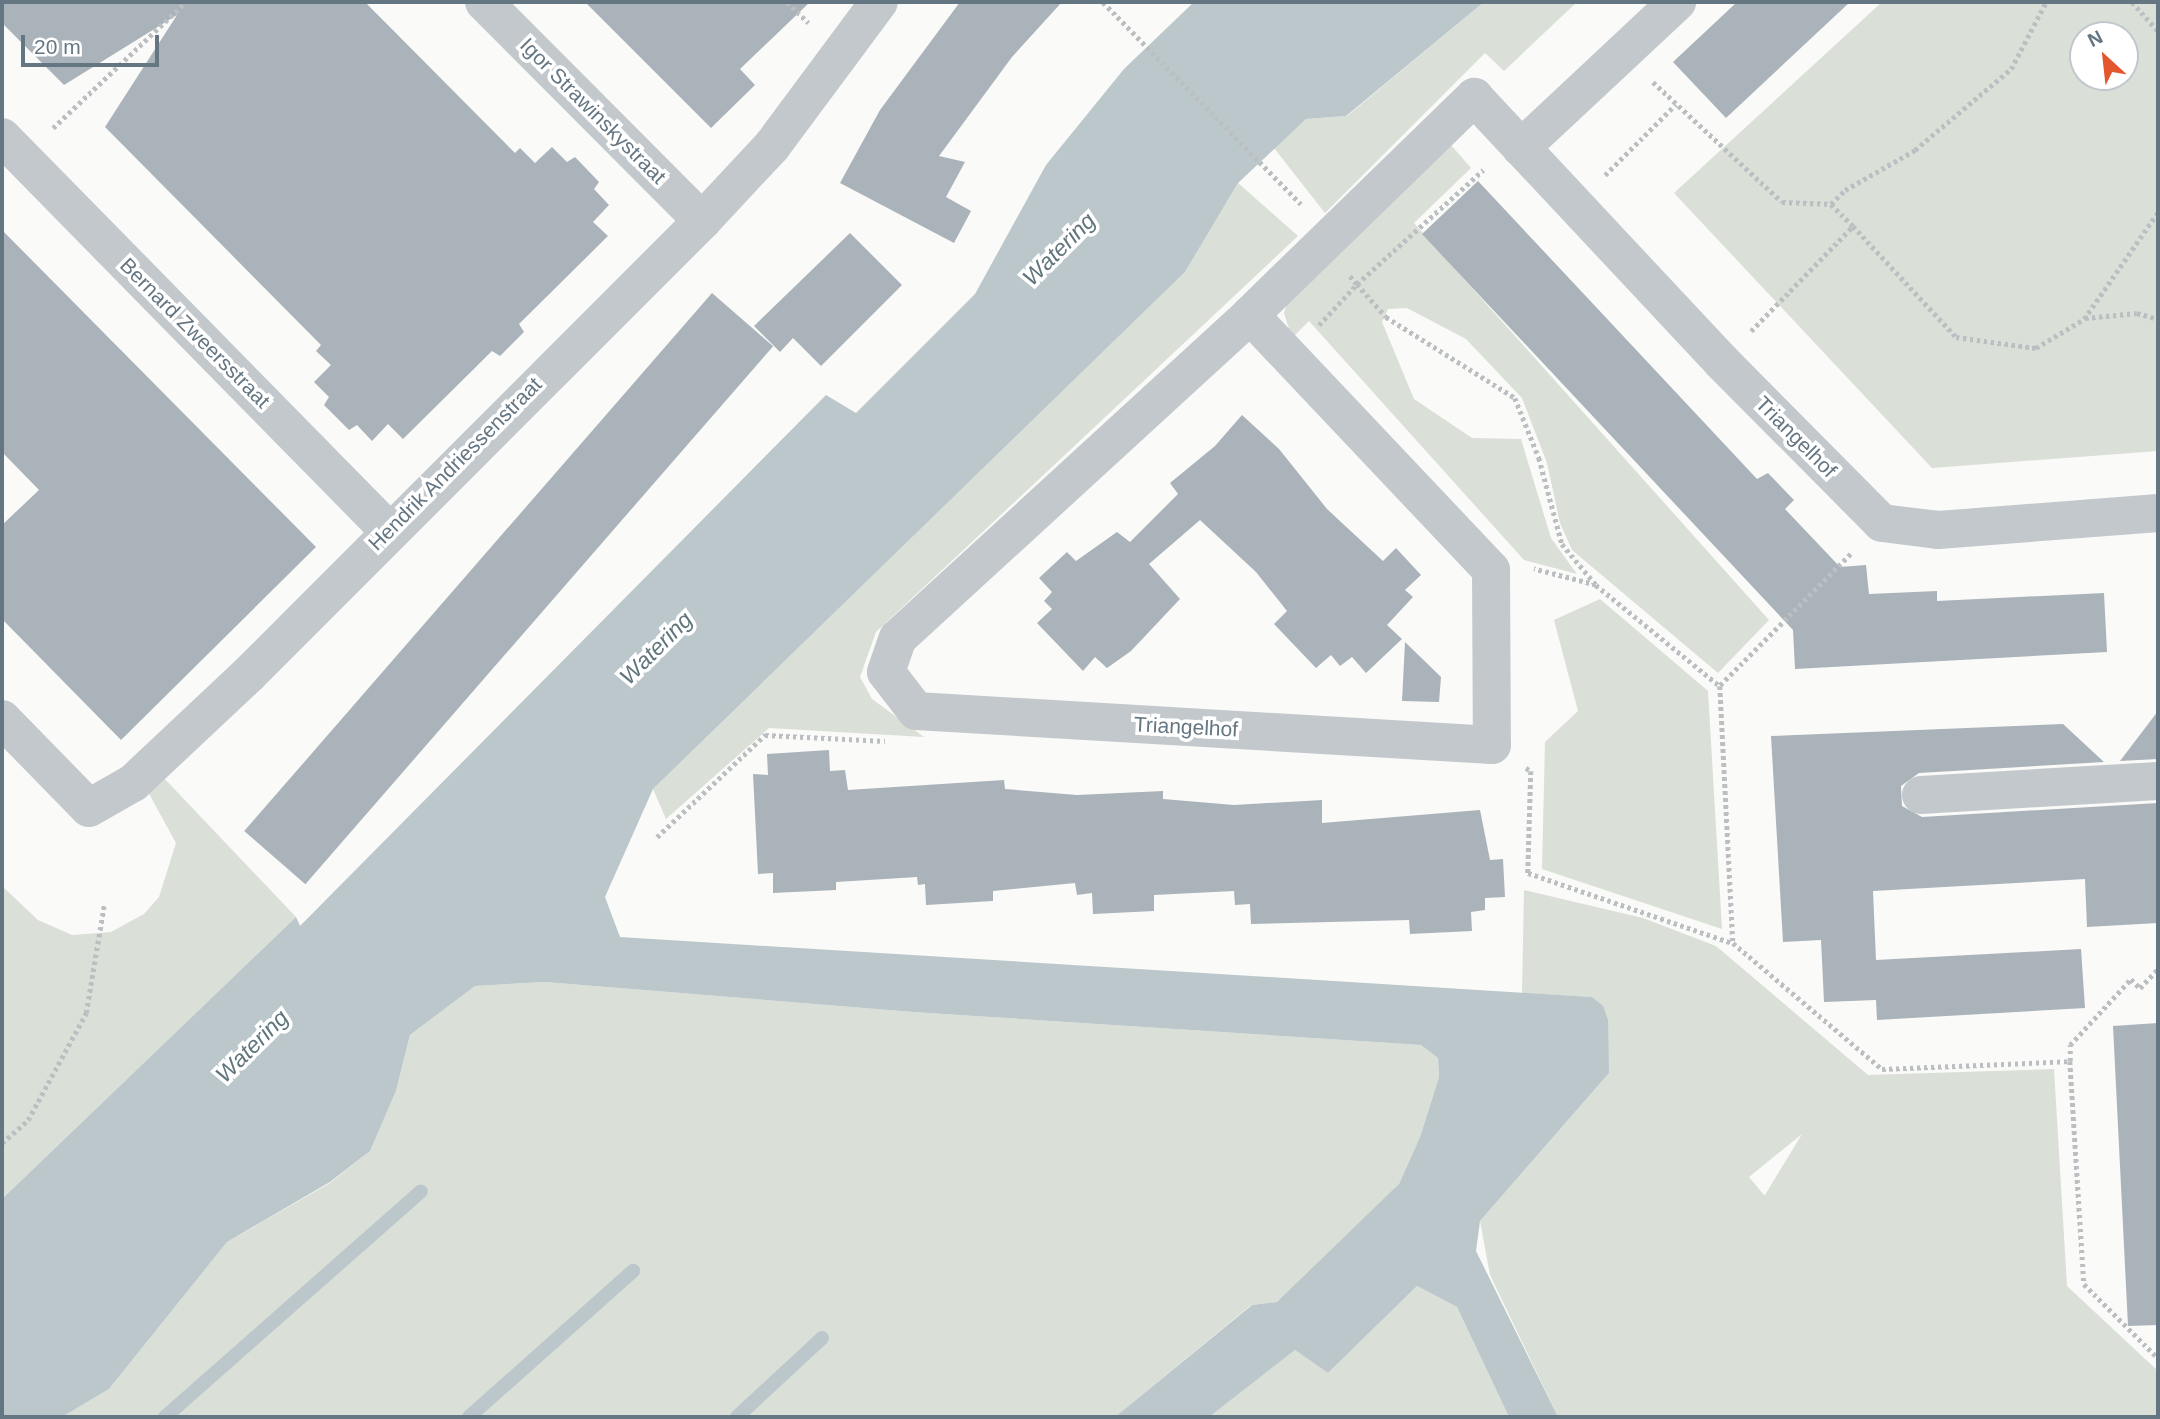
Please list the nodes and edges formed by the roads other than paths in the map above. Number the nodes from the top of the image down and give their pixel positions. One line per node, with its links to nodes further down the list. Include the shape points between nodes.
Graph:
1 (484, 2): 6 (street, Igor Strawinskystraat)
2 (879, 2): 6 (street, Hendrik Andriessenstraat, via 772,146)
3 (1677, 2): 4 (street)
4 (1518, 145): 7 (street, Triangelhof, via 1474,97); 8 (street, Triangelhof, via 1721,361 1882,523 1938,530)
5 (12, 147): 9 (street, Bernard Zweersstraat)
6 (702, 221): 9 (street, Hendrik Andriessenstraat)
7 (1250, 315): 7 (street, Triangelhof, via 1491,570 1492,745 916,711 886,673 898,638)
8 (2158, 513)
9 (388, 530): 10 (street, Hendrik Andriessenstraat, via 249,674 133,783 89,808)
10 (2, 719)
11 (2158, 781): 12 (street)
12 (1921, 795)

